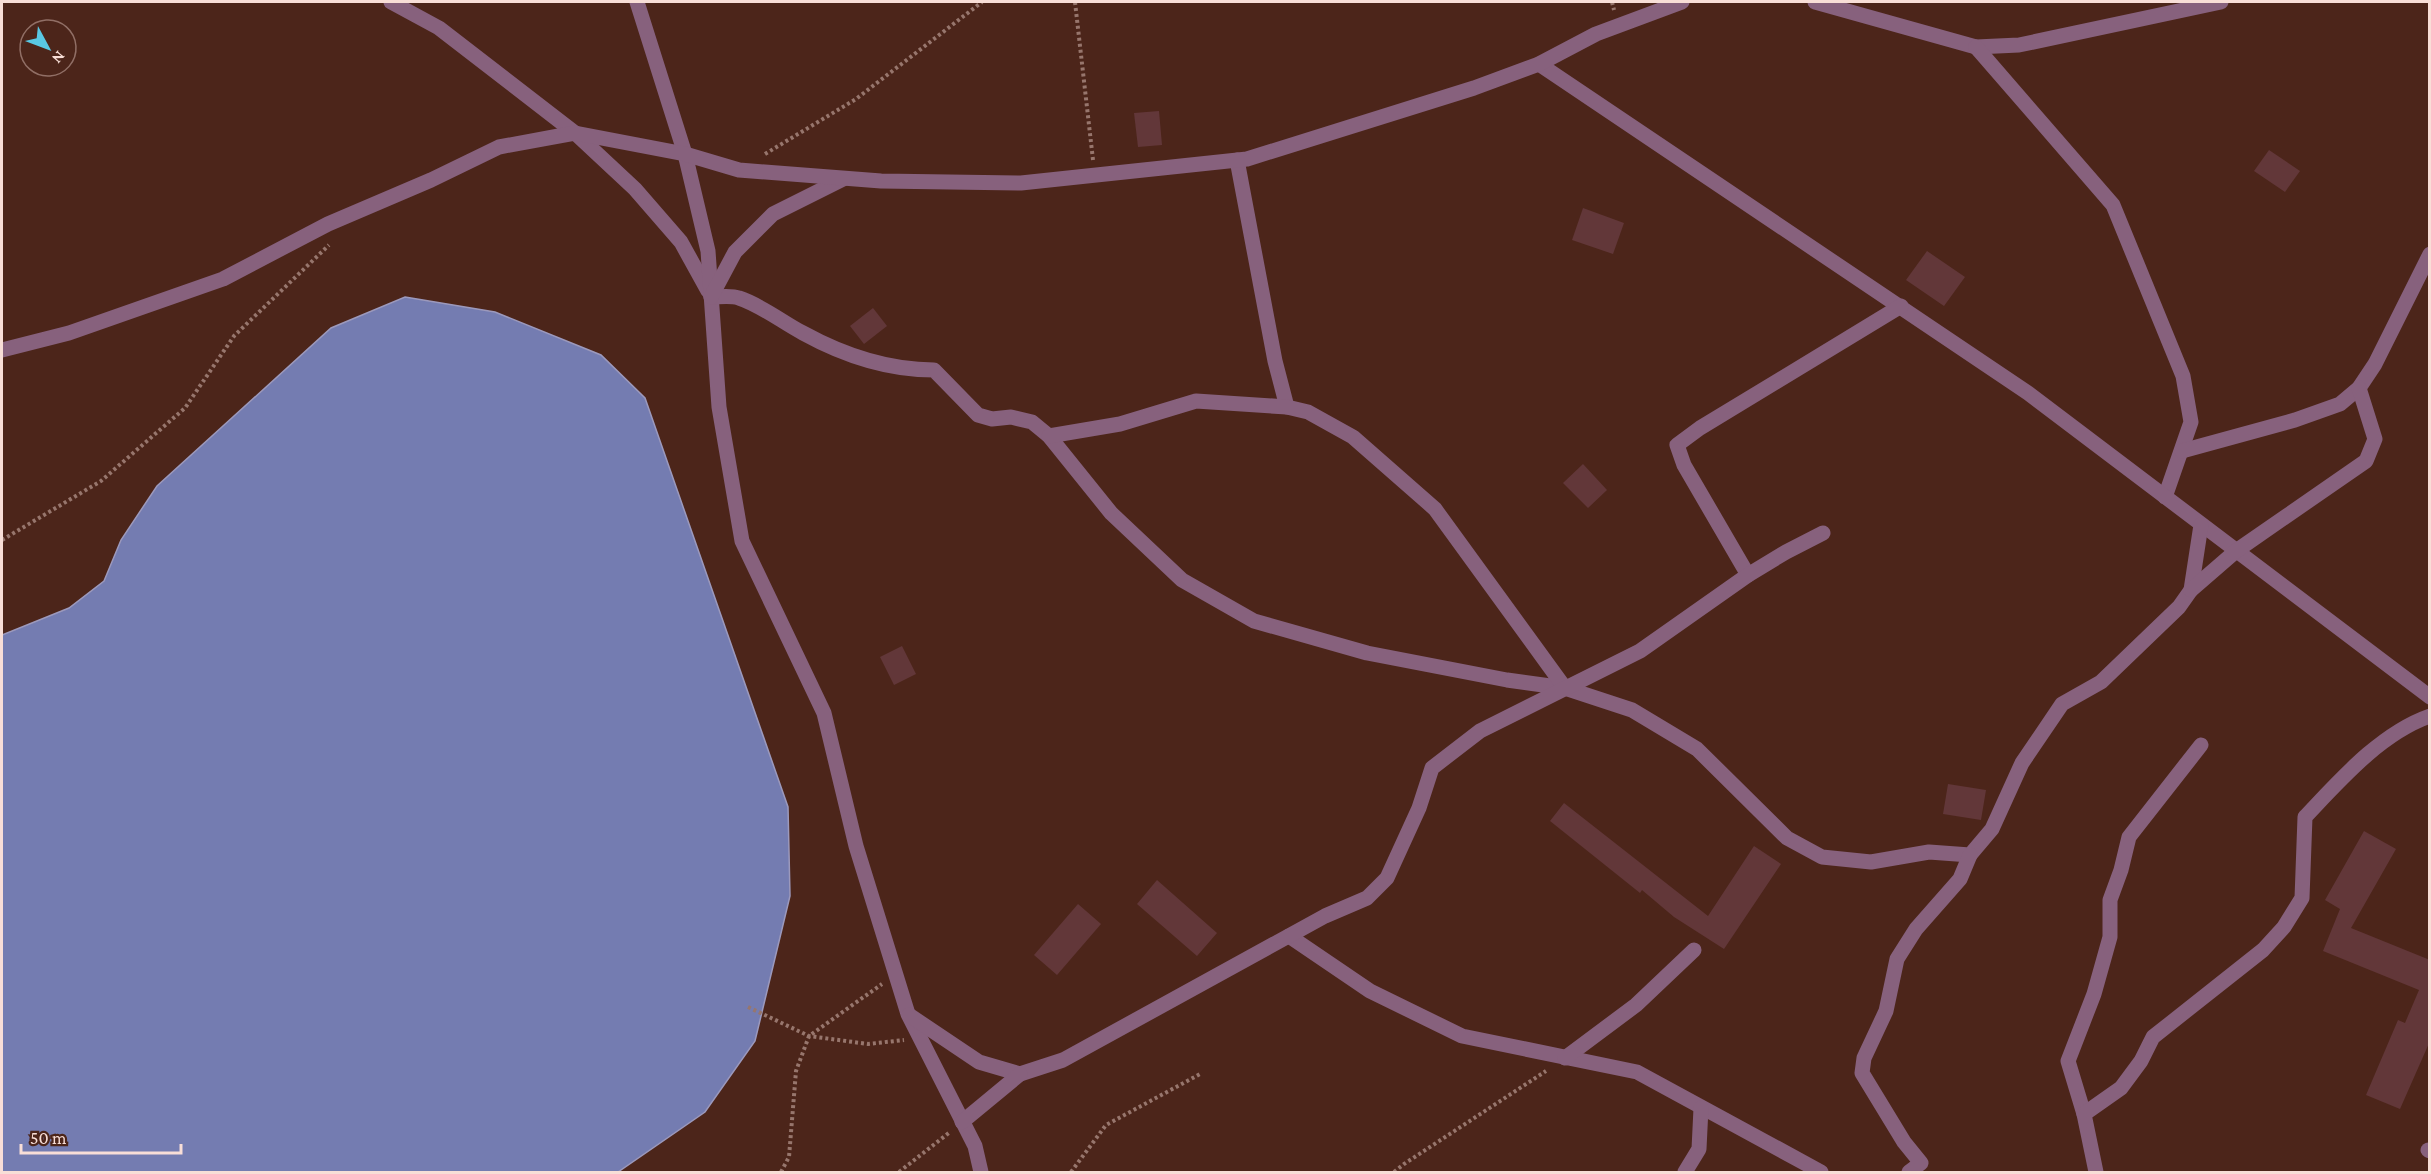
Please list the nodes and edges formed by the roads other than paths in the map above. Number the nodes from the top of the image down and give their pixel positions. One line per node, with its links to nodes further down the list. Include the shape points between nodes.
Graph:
1 (391, 2): 8 (street, via 439,28)
2 (637, 2): 9 (street)
3 (1682, 2): 7 (street, via 1596,34)
4 (1815, 2): 6 (street)
5 (2221, 2): 6 (street, via 2019,45)
6 (1976, 47): 19 (street, via 2113,205 2183,376 2191,423)
7 (1539, 64): 10 (street); 14 (street)
8 (575, 133): 9 (street); 13 (street, via 635,189 681,242); 15 (street, via 499,147 328,224 223,279 69,333)
9 (685, 154): 11 (street, via 739,170); 13 (street, via 708,251)
10 (1236, 160): 11 (street, via 1021,183); 17 (street)
11 (843, 178): 13 (street, via 773,214 735,252)
12 (2430, 254): 16 (street)
13 (711, 297): 18 (street, via 738,297 803,334 867,360 910,370 934,370 978,416 1032,422); 33 (street, via 718,407 742,541 824,713 856,846)
14 (1900, 306): 20 (street, via 2028,393); 24 (street, via 1677,445 1684,465)
15 (2, 350)
16 (2359, 388): 19 (street, via 2340,404 2295,420); 23 (street, via 2375,439 2366,461)
17 (1287, 407): 18 (street, via 1196,401 1120,424); 26 (street, via 1308,412 1353,437 1435,509)
18 (1048, 436): 26 (street, via 1112,513 1182,580 1254,621 1367,653)
19 (2182, 450): 20 (street)
20 (2165, 497): 21 (street)
21 (2200, 525): 23 (street); 25 (street)
22 (1823, 533): 24 (street)
23 (2236, 551): 25 (street); 27 (street)
24 (1748, 575): 26 (street, via 1640,651)
25 (2192, 590): 30 (street, via 2180,607 2100,682 2062,704 2022,763 1992,829)
26 (1565, 688): 30 (street, via 1632,710 1697,749 1786,838 1822,857 1871,862 1929,852); 31 (street, via 1480,731 1432,768 1419,808 1387,878 1367,898)
27 (2430, 697)
28 (2430, 716): 37 (street, via 2409,723 2366,757 2305,818 2302,898 2284,927 2263,950 2153,1037 2121,1088)
29 (2201, 745): 37 (street, via 2129,837 2110,900 2110,937 2094,994 2068,1061)
30 (1970, 855): 39 (street, via 1960,879 1916,929 1897,959 1886,1011 1864,1058 1862,1073 1904,1142)
31 (1289, 936): 34 (street, via 1370,991 1462,1036); 35 (street, via 1063,1060)
32 (1694, 950): 34 (street, via 1636,1005)
33 (908, 1014): 35 (street, via 979,1062); 38 (street)
34 (1565, 1058): 36 (street, via 1636,1072)
35 (1020, 1074): 38 (street)
36 (1701, 1108): 41 (street, via 1700,1149); 42 (street)
37 (2084, 1114): 44 (street)
38 (962, 1122): 40 (street, via 975,1146)
39 (1927, 1168): 43 (street)
40 (981, 1173)
41 (1685, 1173)
42 (1821, 1173)
43 (1909, 1173)
44 (2096, 1173)

